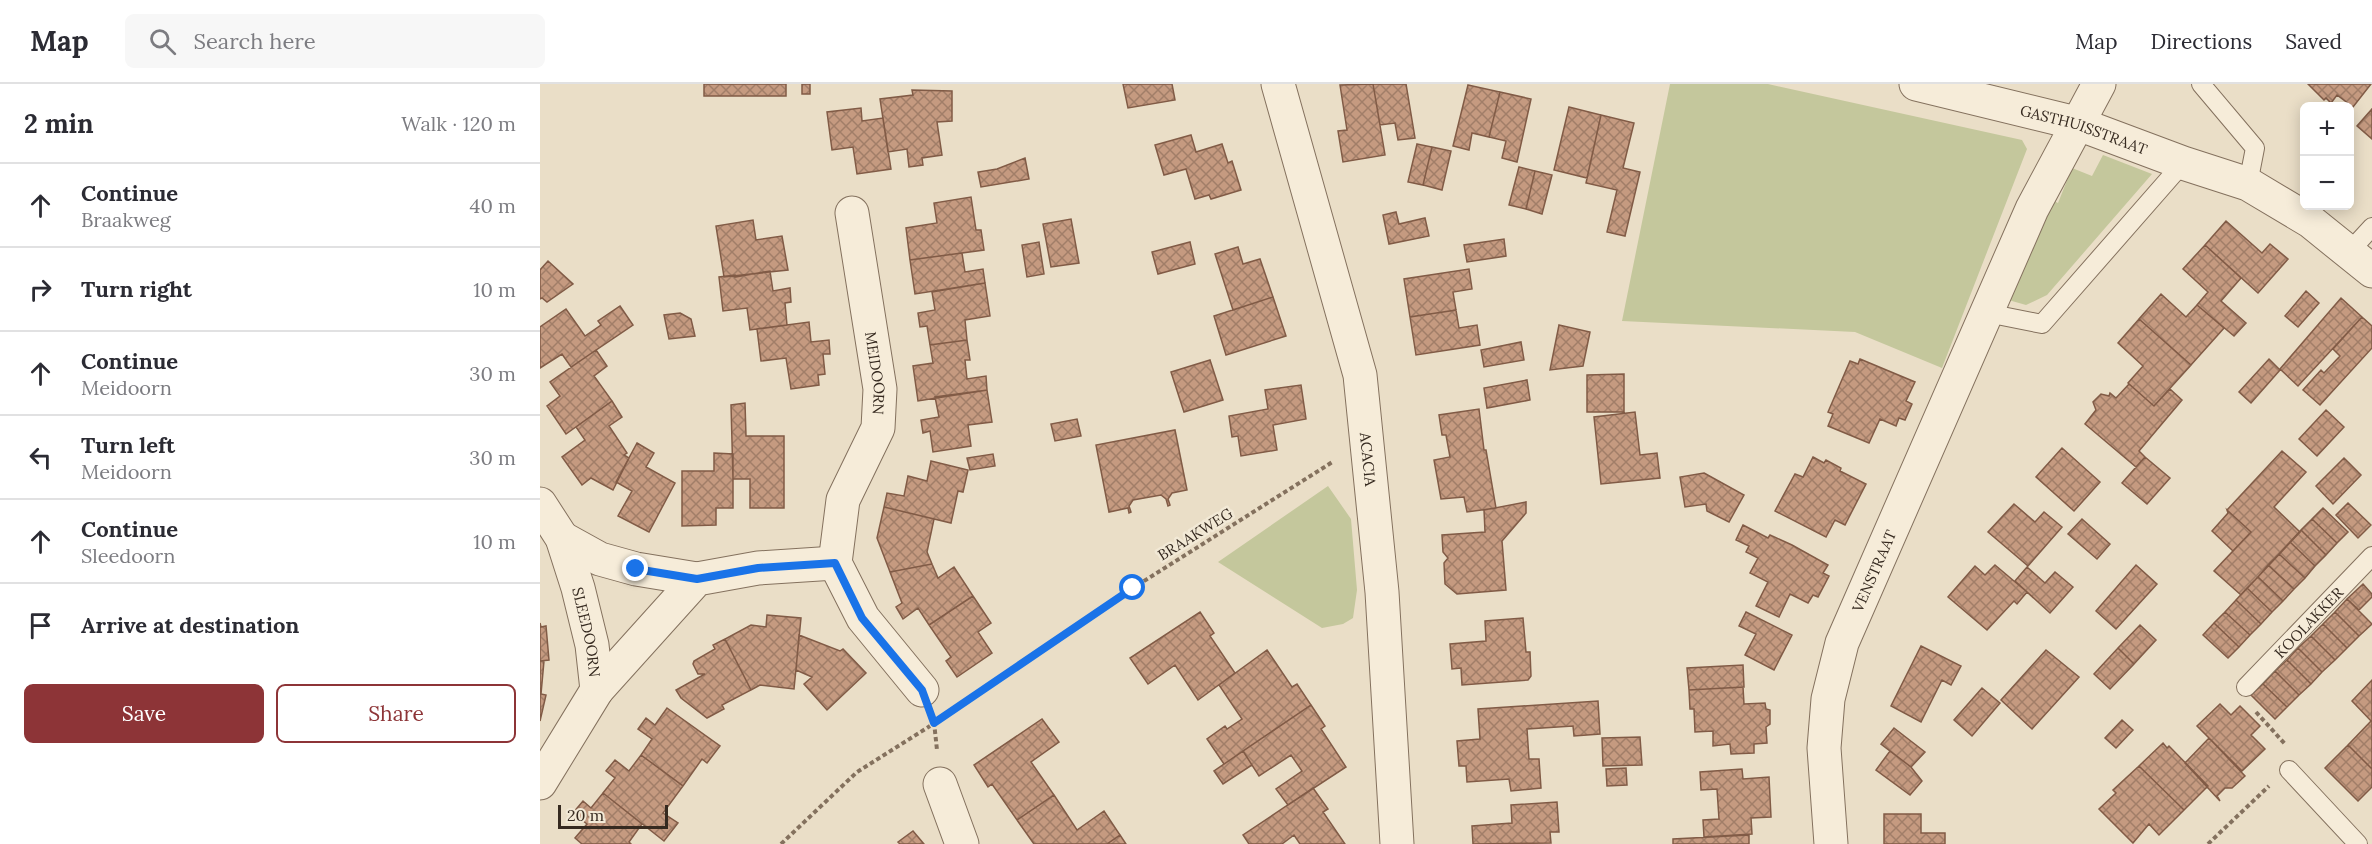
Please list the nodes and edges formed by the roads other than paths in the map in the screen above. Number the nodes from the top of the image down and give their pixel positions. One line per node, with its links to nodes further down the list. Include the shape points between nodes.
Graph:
1 (1278, 84): 24 (street, ACACIA, via 1360,375 1382,592)
2 (1916, 84): 5 (street, GASTHUISSTRAAT)
3 (2099, 84): 5 (street, VENSTRAAT)
4 (2201, 84): 7 (lane, via 2255,148)
5 (2076, 123): 6 (street, GASTHUISSTRAAT); 11 (street, VENSTRAAT, via 2032,209)
6 (2182, 163): 7 (street, GASTHUISSTRAAT); 11 (lane, via 2042,324)
7 (2248, 184): 10 (street, GASTHUISSTRAAT, via 2310,221)
8 (852, 213): 15 (street, MEIDOORN, via 880,389 878,428 843,500)
9 (2372, 227): 10 (lane)
10 (2361, 261)
11 (1987, 313): 25 (street, VENSTRAAT, via 1842,643 1828,699 1824,748)
12 (540, 504): 13 (street, SLEEDOORN)
13 (562, 538): 16 (street, SLEEDOORN, via 600,560); 18 (street, SLEEDOORN, via 592,645)
14 (2372, 556): 17 (lane, KOOLAKKER)
15 (835, 563): 16 (street, via 758,568); 19 (street, via 862,618)
16 (697, 579): 18 (street)
17 (2246, 687)
18 (597, 690): 21 (street, SLEEDOORN)
19 (922, 690)
20 (2289, 770): 26 (lane)
21 (540, 783)
22 (940, 784): 23 (street)
23 (962, 844)
24 (1397, 844)
25 (1830, 844)
26 (2358, 844)

